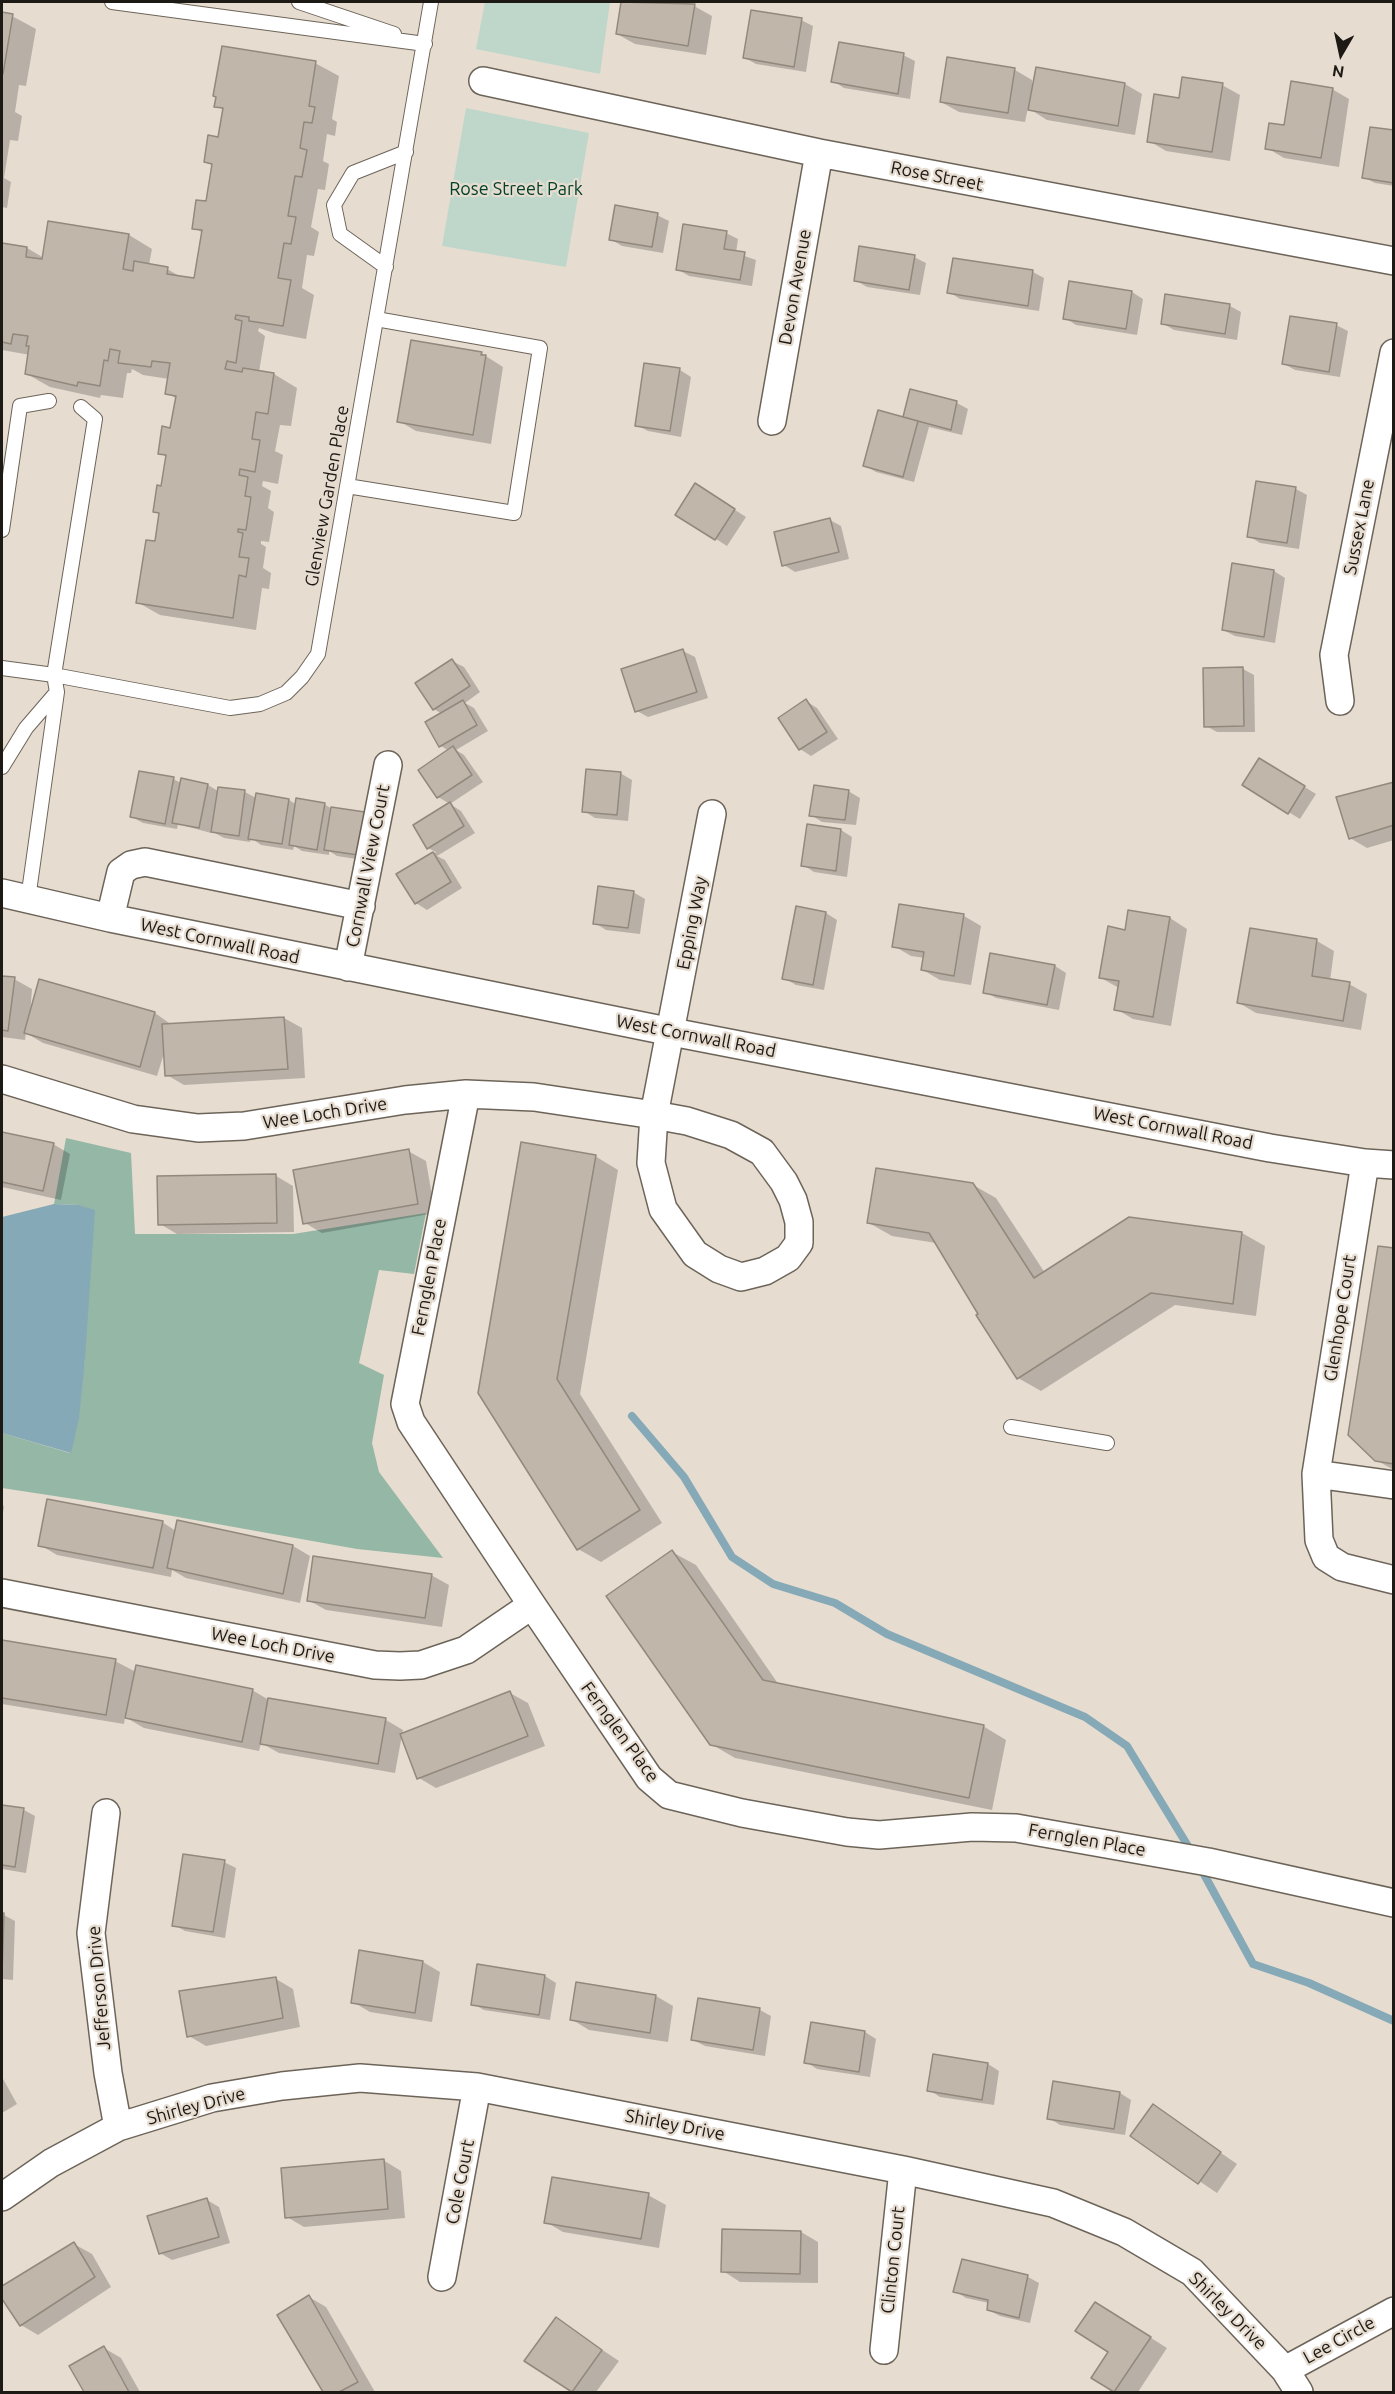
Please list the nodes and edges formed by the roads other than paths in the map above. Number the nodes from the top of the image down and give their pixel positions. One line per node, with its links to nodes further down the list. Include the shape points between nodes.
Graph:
1 (116, 2): 4 (lane)
2 (298, 2): 4 (lane)
3 (431, 2): 4 (lane, Glenview Garden Place)
4 (425, 44): 6 (lane, Glenview Garden Place)
5 (483, 81): 7 (street, Rose Street)
6 (406, 153): 9 (lane, Glenview Garden Place); 9 (lane, via 353,173 334,205 340,234)
7 (819, 153): 8 (street, Rose Street); 14 (street, Devon Avenue)
8 (1394, 261)
9 (386, 267): 10 (lane, Glenview Garden Place)
10 (376, 319): 15 (lane, Glenview Garden Place); 15 (lane, via 540,348 514,513)
11 (1394, 353): 20 (street, Sussex Lane, via 1334,655)
12 (49, 401): 16 (lane, via 20,406)
13 (81, 407): 18 (lane, via 95,419)
14 (772, 421)
15 (347, 486): 18 (lane, Glenview Garden Place, via 318,654 286,693 260,704 230,708)
16 (2, 530)
17 (2, 668): 18 (lane, Glenview Garden Place)
18 (54, 675): 19 (lane)
19 (57, 692): 22 (lane, via 26,728); 25 (lane)
20 (1340, 701)
21 (388, 765): 26 (street, Cornwall View Court)
22 (2, 768)
23 (712, 814): 29 (street, Epping Way)
24 (2, 893): 25 (street, West Cornwall Road)
25 (28, 899): 27 (street, West Cornwall Road)
26 (361, 906): 27 (street, via 145,862 121,872); 28 (street, Cornwall View Court)
27 (110, 918): 28 (street, West Cornwall Road)
28 (348, 967): 29 (street, West Cornwall Road)
29 (672, 1032): 32 (street, Epping Way); 33 (street, West Cornwall Road)
30 (2, 1079): 31 (street, Wee Loch Drive, via 133,1119 198,1128 244,1126)
31 (466, 1094): 32 (street, Wee Loch Drive, via 534,1097); 41 (street, Fernglen Place, via 405,1404 411,1422)
32 (654, 1115): 32 (street, Wee Loch Drive, via 651,1163 663,1209 695,1254 718,1269 741,1277 765,1271 788,1258 799,1243 799,1222 784,1182 762,1152 730,1135)
33 (1365, 1163): 34 (street, West Cornwall Road); 37 (street, Glenhope Court)
34 (1394, 1165)
35 (1011, 1427): 36 (lane)
36 (1107, 1443)
37 (1316, 1474): 38 (street); 39 (street, Glenhope Court, via 1319,1540 1326,1557 1342,1567)
38 (1394, 1485)
39 (1394, 1580)
40 (2, 1593): 41 (street, Wee Loch Drive, via 375,1665 400,1666 421,1665 466,1650)
41 (532, 1605): 43 (street, Fernglen Place, via 649,1778 669,1795 847,1832 879,1835 972,1827 1050,1833 1208,1862)
42 (106, 1813): 45 (street, Jefferson Drive, via 91,1933)
43 (1394, 1903)
44 (477, 2087): 45 (street, Shirley Drive, via 360,2078 282,2086 212,2098); 46 (street, Shirley Drive); 48 (street, Cole Court)
45 (118, 2127): 47 (street, Shirley Drive, via 51,2163)
46 (903, 2169): 50 (street, Clinton Court); 51 (street, Shirley Drive, via 1053,2203 1124,2232 1192,2272)
47 (2, 2197)
48 (442, 2277)
49 (1394, 2311): 51 (street, Lee Circle)
50 (884, 2350)
51 (1285, 2370): 52 (street, Shirley Drive)
52 (1299, 2392)

